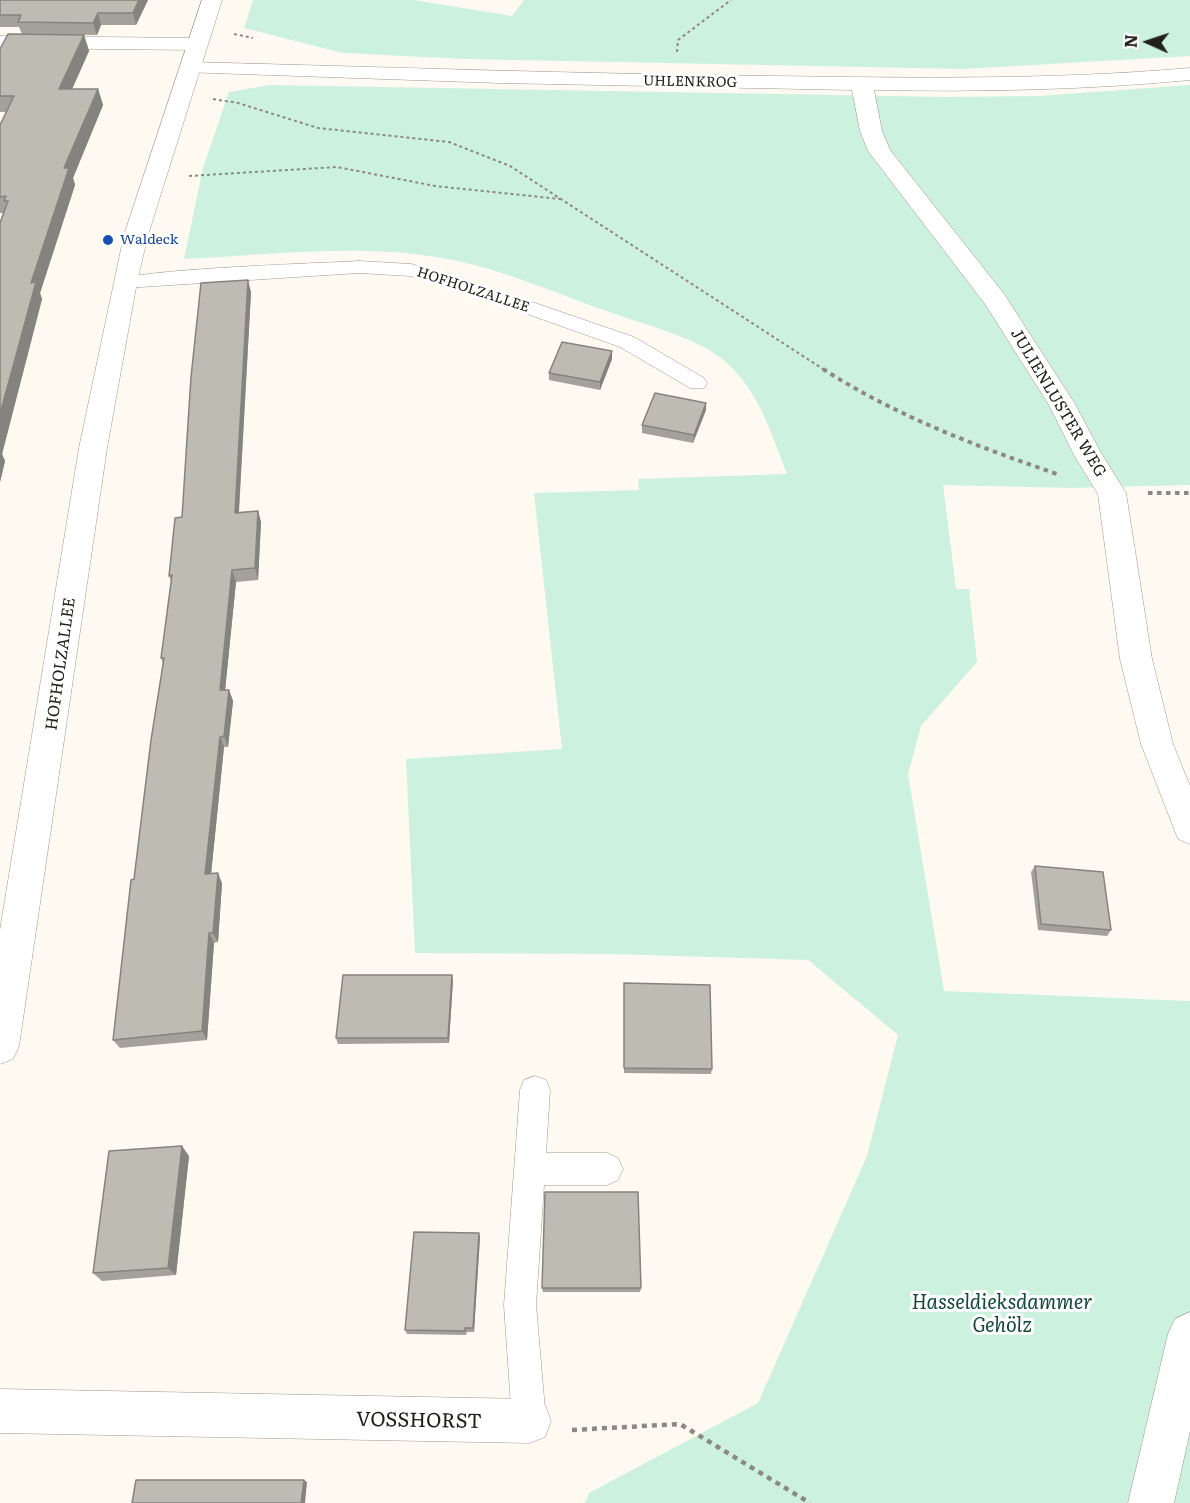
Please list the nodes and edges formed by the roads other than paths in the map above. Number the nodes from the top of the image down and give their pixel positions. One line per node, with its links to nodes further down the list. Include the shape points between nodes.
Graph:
1 (212, 0): 3 (street, HOFHOLZALLEE)
2 (0, 42): 3 (street)
3 (197, 44): 4 (street, HOFHOLZALLEE)
4 (190, 68): 6 (street, UHLENKROG); 7 (street, HOFHOLZALLEE, via 136,235)
5 (1190, 74): 6 (street, UHLENKROG, via 1031,84)
6 (862, 84): 9 (street, JULIENLUSTER WEG, via 879,151 995,300 1062,404 1112,493 1136,659 1157,744)
7 (125, 282): 8 (lane, HOFHOLZALLEE, via 359,267 411,270 627,342); 10 (street, HOFHOLZALLEE, via 93,448)
8 (697, 383)
9 (1190, 829)
10 (0, 1046)
11 (535, 1090): 12 (lane)
12 (530, 1168): 13 (lane); 16 (lane, via 520,1305)
13 (607, 1169)
14 (1190, 1334): 17 (street)
15 (0, 1411): 16 (street, VOSSHORST)
16 (530, 1421)
17 (1151, 1503)

